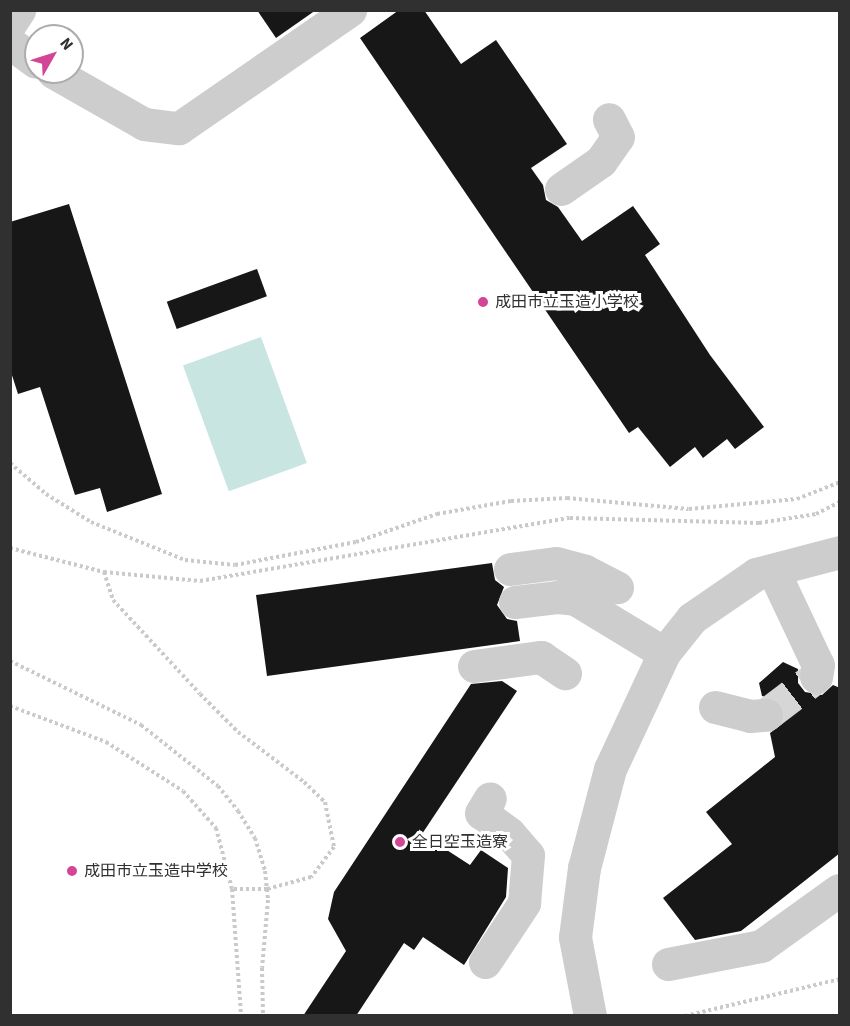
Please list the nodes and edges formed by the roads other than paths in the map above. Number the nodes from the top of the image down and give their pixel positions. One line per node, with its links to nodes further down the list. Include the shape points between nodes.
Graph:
1 (19, 10): 3 (street)
2 (350, 10): 6 (street, via 179,128 144,124)
3 (10, 24)
4 (10, 43): 5 (street)
5 (24, 53)
6 (74, 84)
7 (609, 119): 8 (street, via 618,136 602,161)
8 (561, 189)
9 (840, 552): 11 (street)
10 (510, 569): 12 (street, via 556,563 585,571)
11 (773, 570): 14 (street, via 756,574 692,618); 17 (street, via 818,665)
12 (610, 598): 13 (street); 14 (street)
13 (515, 602)
14 (664, 653): 24 (street, via 609,769 584,868 575,938)
15 (474, 666): 16 (street, via 542,657)
16 (565, 673)
17 (816, 677)
18 (715, 707): 19 (street, via 750,716)
19 (766, 715)
20 (490, 798): 22 (street, via 481,813 510,833 528,855 524,903)
21 (839, 890): 23 (street, via 761,946)
22 (485, 962)
23 (668, 964)
24 (590, 1016)

